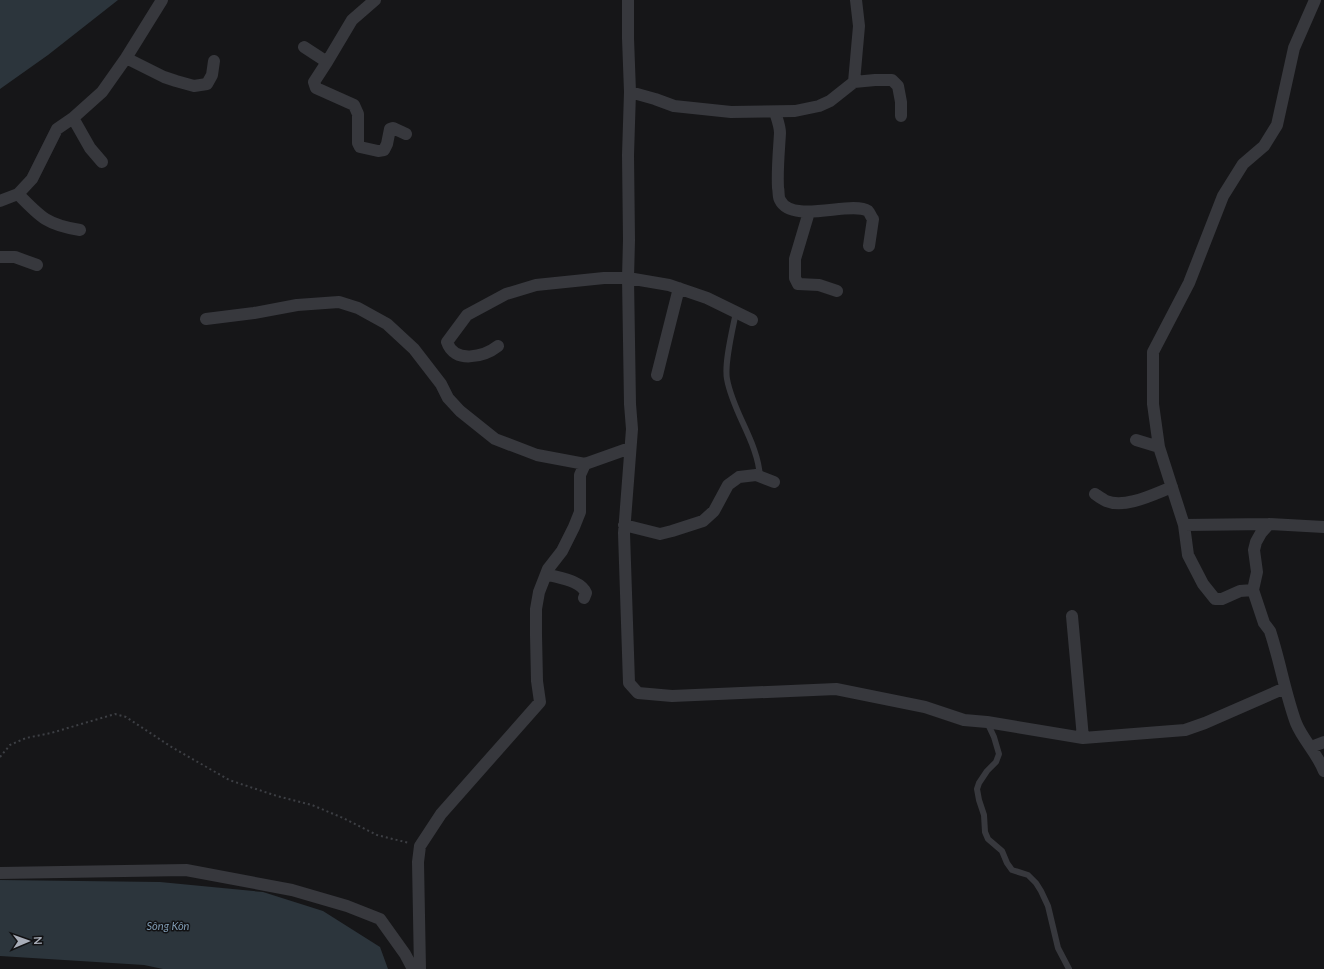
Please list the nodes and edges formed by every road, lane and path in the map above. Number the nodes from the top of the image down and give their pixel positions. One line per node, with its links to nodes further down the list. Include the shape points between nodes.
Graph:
1 (162, 0): 7 (street)
2 (375, 0): 9 (street, via 352,20)
3 (628, 0): 11 (street)
4 (856, 0): 10 (street, via 859,26)
5 (1315, 0): 33 (street, via 1294,48 1277,125 1264,146 1243,164 1223,196 1189,283 1153,352 1153,404)
6 (304, 47): 9 (street)
7 (126, 58): 8 (street, via 164,77 194,86 207,84 212,75); 14 (street, via 102,92)
8 (214, 61)
9 (327, 62): 15 (street, via 314,82 316,88 354,105 358,114 360,147 384,150 390,129)
10 (854, 82): 12 (street, via 830,101 819,106); 13 (street, via 892,80 898,86)
11 (630, 92): 12 (street, via 674,106 731,112); 24 (street)
12 (775, 112): 19 (street, via 780,131 777,174 780,200 786,208)
13 (901, 116)
14 (73, 118): 16 (street, via 90,148); 17 (street, via 57,129 32,179)
15 (406, 134)
16 (102, 162)
17 (18, 194): 18 (street); 20 (street, via 39,216 62,227)
18 (0, 201)
19 (809, 212): 21 (street, via 848,209 868,211 873,219); 26 (street, via 796,259 795,278 798,284 819,285)
20 (80, 230)
21 (868, 246)
22 (0, 257): 23 (street, via 15,257)
23 (37, 265)
24 (628, 278): 25 (street); 30 (street, via 536,284 506,294 467,315 447,342 449,349 465,357 492,351); 34 (street, via 632,429)
25 (679, 288): 27 (street); 31 (street)
26 (836, 291)
27 (736, 312): 29 (street); 36 (lane, via 727,378 756,457)
28 (206, 319): 35 (street, via 297,305 339,302 358,308 387,324 414,349 456,407 495,439 537,454)
29 (752, 320)
30 (498, 346)
31 (657, 375)
32 (1136, 440): 33 (street)
33 (1159, 447): 38 (street)
34 (630, 448): 35 (street); 41 (street)
35 (585, 464): 44 (street, via 580,475 580,512 562,552)
36 (760, 477): 37 (street); 41 (street, via 740,477 728,485 714,511 704,521 660,534)
37 (774, 482)
38 (1172, 487): 39 (street, via 1125,503 1106,501); 42 (street)
39 (1095, 494)
40 (1269, 524): 42 (street); 43 (street); 45 (street, via 1261,533 1254,550 1257,572)
41 (624, 525): 49 (street, via 628,683 638,693 672,696 836,689 925,707 964,720)
42 (1184, 525): 45 (street, via 1188,555 1203,584 1215,599 1222,599 1240,591)
43 (1324, 528)
44 (546, 574): 46 (street, via 578,584 584,588); 55 (street, via 536,609 540,702 441,814)
45 (1253, 590): 48 (street, via 1264,623 1270,631)
46 (584, 598)
47 (1072, 616): 50 (street)
48 (1285, 688): 50 (street, via 1184,730); 52 (street, via 1296,723)
49 (987, 722): 50 (street); 59 (lane, via 999,754 977,789 984,815 985,832 988,839 1002,851 1012,870 1028,875 1041,891 1048,906 1058,948)
50 (1083, 738)
51 (1324, 742): 52 (street)
52 (1311, 747): 54 (street)
53 (0, 757): 55 (path, via 10,745 26,738 115,714 126,717 229,780 312,806 377,835)
54 (1324, 771)
55 (420, 846): 58 (street)
56 (0, 873): 57 (street, via 186,870 292,890 347,906 380,919)
57 (413, 969)
58 (420, 969)
59 (1069, 969)

